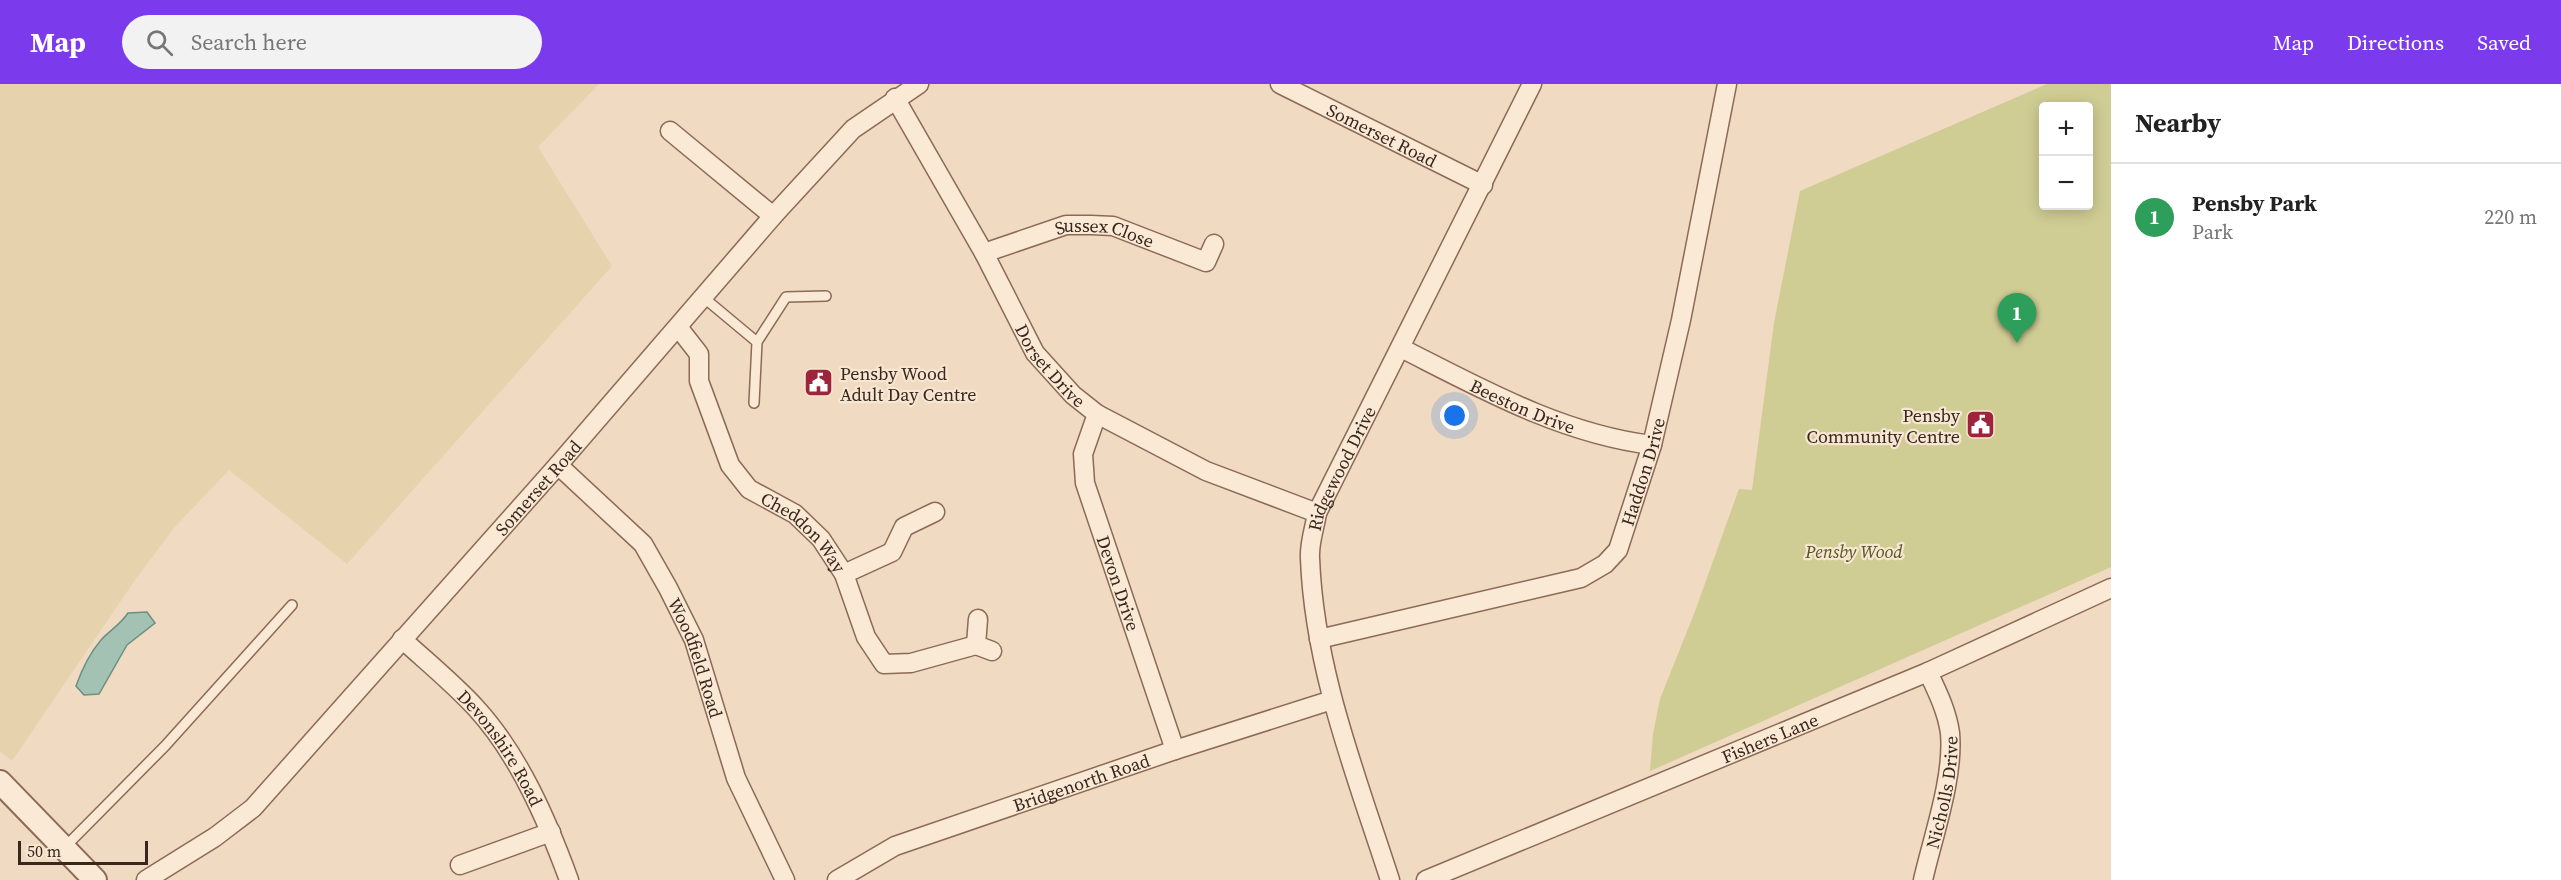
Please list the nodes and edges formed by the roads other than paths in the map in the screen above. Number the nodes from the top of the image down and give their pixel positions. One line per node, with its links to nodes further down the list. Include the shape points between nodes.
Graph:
1 (919, 84): 5 (street, Somerset Road)
2 (1280, 84): 7 (street, Somerset Road)
3 (1532, 84): 7 (street, Ridgewood Drive)
4 (1727, 84): 18 (street, Haddon Drive)
5 (895, 98): 8 (street, Somerset Road, via 853,129); 10 (street, Dorset Drive)
6 (670, 131): 8 (street)
7 (1483, 185): 15 (street, Ridgewood Drive)
8 (773, 216): 12 (street, Somerset Road)
9 (1214, 244): 10 (street, Sussex Close, via 1206,262 1113,226 1066,225)
10 (984, 253): 17 (street, Dorset Drive, via 1035,353 1066,388)
11 (826, 296): 14 (lane, via 786,297)
12 (704, 297): 13 (street, Somerset Road); 14 (lane)
13 (678, 327): 19 (street, Somerset Road); 22 (street, Cheddon Way, via 699,354 699,381 730,465 749,489 795,514 820,539)
14 (757, 342): 16 (lane)
15 (1401, 348): 18 (street, Beeston Drive, via 1555,422 1622,441); 21 (street, Ridgewood Drive)
16 (754, 404)
17 (1097, 414): 21 (street, Dorset Drive, via 1206,471); 30 (street, Devon Drive, via 1083,454 1085,483)
18 (1652, 445): 27 (street, Haddon Drive, via 1618,550 1605,564 1581,578)
19 (558, 465): 26 (street, Somerset Road); 39 (street, Woodfield Road, via 643,544 668,588 694,640 736,778)
20 (935, 512): 22 (street, via 904,527 892,552)
21 (1317, 513): 27 (street, Ridgewood Drive, via 1309,555)
22 (844, 574): 25 (street, Cheddon Way, via 866,637 884,664 911,663 984,648)
23 (2111, 588): 28 (street, Fishers Lane)
24 (292, 605): 33 (lane, via 165,746)
25 (978, 619)
26 (402, 639): 32 (street, Devonshire Road, via 476,708 504,744); 37 (street, Somerset Road, via 253,808)
27 (1319, 639): 29 (street, Ridgewood Drive)
28 (1928, 672): 35 (street, Fishers Lane); 42 (street, Nicholls Drive, via 1950,734 1947,776)
29 (1332, 700): 30 (street, Bridgenorth Road); 41 (street, Ridgewood Drive)
30 (1175, 750): 40 (street, Bridgenorth Road, via 895,846)
31 (0, 782): 33 (street)
32 (551, 832): 34 (street); 38 (street, Devonshire Road)
33 (65, 846): 36 (street)
34 (460, 865)
35 (1434, 879)
36 (95, 880)
37 (146, 880)
38 (569, 880)
39 (785, 880)
40 (837, 880)
41 (1390, 880)
42 (1923, 880)

